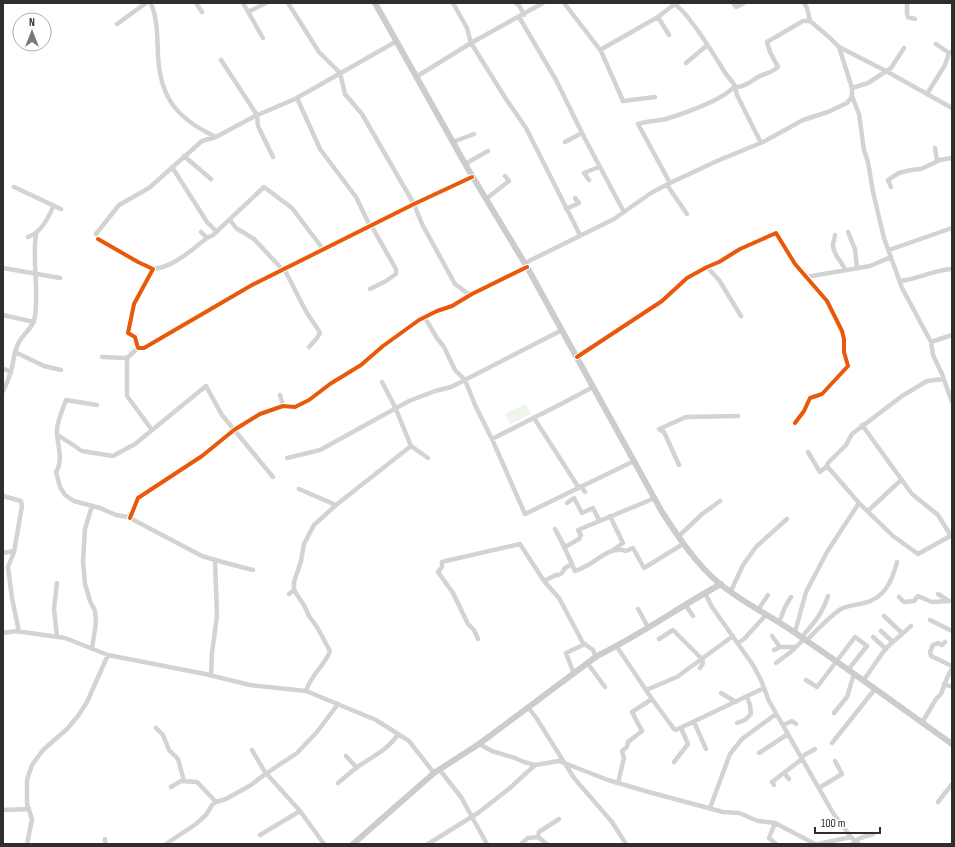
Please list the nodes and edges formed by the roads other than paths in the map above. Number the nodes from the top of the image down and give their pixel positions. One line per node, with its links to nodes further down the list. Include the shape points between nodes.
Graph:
1 (146, 3): 23 (street)
2 (151, 3): 49 (street, via 156,15 162,80 170,102 184,118)
3 (196, 3): 17 (street)
4 (244, 3): 18 (street)
5 (266, 3): 18 (street)
6 (288, 3): 37 (street, via 319,52)
7 (375, 3): 26 (main road)
8 (453, 3): 27 (street, via 467,28)
9 (516, 3): 19 (street, via 520,7)
10 (542, 3): 19 (street)
11 (564, 3): 32 (street)
12 (733, 3): 13 (street, via 736,7)
13 (744, 3)
14 (804, 3): 22 (street)
15 (907, 3): 21 (street, via 908,17)
16 (675, 4): 20 (street); 29 (street)
17 (202, 12)
18 (248, 12): 25 (street)
19 (521, 16): 27 (street); 47 (street)
20 (658, 17): 24 (street); 32 (street)
21 (915, 19)
22 (810, 21): 30 (street); 39 (street, via 803,21 767,42 778,67 739,87)
23 (117, 24)
24 (669, 35)
25 (263, 38)
26 (397, 40): 37 (street); 38 (main road)
27 (471, 43): 38 (street); 74 (street, via 526,128)
28 (936, 44): 33 (street)
29 (708, 46): 35 (street); 39 (street)
30 (839, 47): 36 (street); 40 (street)
31 (904, 48): 36 (street, via 895,63)
32 (600, 50): 43 (street, via 622,101)
33 (951, 52): 41 (street)
34 (221, 60): 46 (street)
35 (686, 63)
36 (886, 71): 40 (street, via 868,83); 41 (street)
37 (340, 73): 44 (street); 71 (street, via 345,94 362,114)
38 (416, 77): 50 (main road)
39 (735, 86): 52 (street); 66 (street, via 731,91 702,106 667,119 638,124)
40 (852, 88): 42 (street)
41 (927, 94): 45 (street)
42 (852, 96): 52 (street, via 847,103 803,120); 89 (street, via 859,110 864,150)
43 (655, 97)
44 (297, 98): 46 (street); 78 (street, via 320,149 356,197)
45 (952, 108)
46 (257, 115): 49 (street); 56 (street, via 258,126)
47 (582, 133): 51 (street); 61 (street)
48 (474, 134): 50 (street)
49 (216, 137): 55 (street, via 202,141)
50 (453, 142): 59 (main road)
51 (565, 142)
52 (761, 143): 66 (street)
53 (935, 148): 58 (street)
54 (488, 151): 59 (street)
55 (184, 156): 60 (street); 64 (street)
56 (273, 157)
57 (952, 158): 58 (street)
58 (937, 161): 68 (street, via 921,169 904,171 892,176 888,180)
59 (465, 164): 63 (main road)
60 (172, 167): 81 (street, via 207,222); 95 (street, via 149,188 119,205 97,236)
61 (599, 167): 65 (street, via 584,173); 75 (street)
62 (505, 176): 70 (street, via 509,181)
63 (472, 177): 70 (main road); 71 (street)
64 (212, 179)
65 (588, 180)
66 (669, 184): 75 (street); 76 (street)
67 (14, 187): 72 (street)
68 (891, 188)
69 (575, 198): 74 (street, via 578,203)
70 (486, 199): 91 (main road)
71 (414, 204): 78 (street); 104 (street, via 422,224 456,284)
72 (53, 207): 73 (street); 83 (street)
73 (61, 209)
74 (566, 209): 84 (street)
75 (624, 212): 84 (street)
76 (687, 214)
77 (230, 220): 81 (street); 88 (street, via 264,188 292,208); 96 (street, via 236,228 254,239)
78 (371, 225): 88 (street); 103 (street, via 396,269 396,274)
79 (952, 228): 89 (street)
80 (201, 232): 87 (street)
81 (217, 232): 87 (street)
82 (848, 232): 94 (street, via 855,249)
83 (36, 234): 86 (street); 99 (street)
84 (580, 235): 91 (street)
85 (835, 235): 98 (street, via 834,252 843,264)
86 (28, 237)
87 (207, 238): 95 (street, via 163,268)
88 (323, 249): 96 (street)
89 (889, 250): 90 (street)
90 (891, 257): 94 (street, via 870,266); 102 (street)
91 (526, 265): 104 (street); 109 (main road)
92 (707, 267): 100 (street, via 776,232); 106 (street, via 720,280); 116 (street, via 687,278 662,301)
93 (3, 268): 99 (street)
94 (857, 268): 98 (street)
95 (153, 269): 113 (street, via 134,304 130,320 128,333 135,338)
96 (283, 269): 112 (street, via 320,333); 113 (street, via 144,348)
97 (952, 269): 102 (street)
98 (844, 270): 100 (street)
99 (36, 274): 101 (street); 108 (street)
100 (806, 277): 133 (street, via 827,301 839,325 848,366 822,394 810,398)
101 (60, 278)
102 (900, 281): 111 (street)
103 (370, 288)
104 (472, 294): 107 (street)
105 (3, 315): 108 (street)
106 (741, 316)
107 (425, 318): 122 (street, via 455,370); 129 (street, via 309,400 295,407)
108 (34, 322): 114 (street)
109 (562, 330): 116 (main road); 122 (street)
110 (952, 335): 111 (street)
111 (931, 342): 121 (street, via 933,355)
112 (309, 347)
113 (138, 348): 117 (street)
114 (15, 352): 119 (street, via 44,366); 120 (street)
115 (102, 356): 117 (street)
116 (577, 357): 124 (main road)
117 (127, 358): 135 (street, via 127,396)
118 (3, 369): 120 (street)
119 (61, 370)
120 (11, 373): 125 (street)
121 (943, 379): 127 (street); 134 (street, via 927,381)
122 (465, 380): 130 (street); 138 (street)
123 (382, 382): 130 (street)
124 (593, 387): 132 (street); 143 (main road)
125 (3, 391)
126 (280, 395): 129 (street)
127 (952, 402)
128 (96, 405): 137 (street, via 66,400 57,430)
129 (283, 406): 136 (street, via 260,414)
130 (395, 407): 139 (street); 141 (street, via 320,450)
131 (738, 416): 144 (street, via 686,417 659,429 664,432)
132 (534, 418): 138 (street); 148 (street)
133 (795, 423)
134 (862, 425): 145 (street); 147 (street)
135 (152, 430): 136 (street, via 206,386 222,415); 137 (street, via 135,444 113,456 82,451)
136 (234, 430): 146 (street); 160 (street, via 202,456 138,498)
137 (58, 435): 157 (street, via 59,466 56,472 60,487 74,501)
138 (492, 439): 148 (street, via 525,514)
139 (411, 446): 142 (street); 156 (street)
140 (808, 452): 145 (street, via 820,472)
141 (287, 458)
142 (428, 458)
143 (634, 461): 148 (street); 152 (main road)
144 (679, 465)
145 (827, 466): 155 (street)
146 (273, 477)
147 (901, 480): 158 (street); 164 (street, via 912,494 938,516)
148 (580, 487): 150 (street)
149 (299, 489): 156 (street)
150 (585, 492)
151 (3, 496): 167 (street, via 21,501)
152 (655, 498): 159 (street); 163 (main road)
153 (720, 501): 163 (street)
154 (567, 503): 162 (street, via 574,498 582,513 593,508)
155 (859, 503): 158 (street); 198 (street, via 827,552 806,592)
156 (336, 505): 176 (street, via 314,525 304,544)
157 (92, 506): 160 (street); 216 (street, via 85,529 83,561 85,584 95,611)
158 (868, 511): 164 (street, via 893,536 918,554)
159 (610, 516): 162 (street); 166 (street, via 623,543)
160 (130, 518): 170 (street, via 202,556)
161 (787, 519): 177 (street, via 756,547 743,565)
162 (599, 520): 168 (street, via 578,530 581,535 579,539 565,547 555,529)
163 (678, 536): 165 (main road)
164 (952, 536)
165 (683, 544): 166 (street, via 644,568 633,548 626,551); 175 (main road, via 696,562)
166 (613, 550): 168 (street, via 575,571)
167 (14, 551): 169 (street); 197 (street, via 8,567)
168 (566, 551): 173 (street, via 572,564 559,575)
169 (3, 553)
170 (215, 560): 172 (street); 230 (street, via 216,616)
171 (897, 562): 208 (street, via 894,575 881,596 841,609)
172 (253, 570)
173 (544, 581): 206 (street, via 520,544 442,562 438,572 453,593); 212 (street, via 560,598)
174 (57, 584): 204 (street, via 54,609)
175 (721, 584): 177 (main road); 178 (main road)
176 (294, 590): 179 (street); 239 (street, via 330,651 328,658 308,683)
177 (731, 591): 188 (main road)
178 (705, 593): 186 (main road); 202 (street)
179 (289, 594)
180 (938, 594): 185 (street)
181 (768, 595): 188 (street)
182 (828, 596): 208 (street)
183 (791, 597): 193 (street)
184 (899, 597): 185 (street, via 904,602 914,601 918,596 932,602)
185 (951, 602)
186 (685, 604): 190 (street); 195 (main road)
187 (638, 609): 195 (street)
188 (758, 610): 189 (main road)
189 (766, 615): 193 (main road); 211 (street)
190 (693, 616)
191 (884, 616): 201 (street)
192 (930, 620): 196 (street)
193 (779, 623): 198 (main road)
194 (911, 626): 201 (street)
195 (648, 627): 213 (main road)
196 (952, 630)
197 (19, 632): 200 (street); 204 (street)
198 (794, 632): 208 (main road)
199 (881, 632): 209 (street)
200 (3, 633)
201 (902, 633): 209 (street)
202 (733, 636): 211 (street); 221 (street)
203 (772, 636): 214 (street)
204 (57, 637): 216 (street)
205 (873, 637): 217 (street)
206 (478, 639)
207 (659, 639): 221 (street, via 673,630)
208 (804, 639): 215 (street); 222 (main road)
209 (893, 642): 217 (street)
210 (945, 642): 225 (street, via 942,645 933,645 931,656)
211 (738, 643): 236 (street, via 754,665)
212 (584, 644): 220 (street, via 593,650); 228 (street, via 566,653)
213 (617, 646): 220 (main road); 238 (street)
214 (780, 647): 215 (street); 218 (street)
215 (795, 647): 223 (street)
216 (92, 649): 219 (street)
217 (886, 649): 232 (street)
218 (774, 650)
219 (108, 655): 230 (street); 285 (street, via 78,716 67,730 43,750 32,765 27,780)
220 (596, 658): 224 (main road)
221 (702, 659): 226 (street); 238 (street, via 677,676)
222 (836, 661): 227 (main road); 227 (street, via 855,637 864,643 867,646); 231 (street, via 816,687)
223 (776, 663)
224 (588, 664): 228 (main road); 234 (street)
225 (952, 667): 233 (street)
226 (700, 668)
227 (848, 670): 229 (main road)
228 (574, 674): 245 (main road)
229 (854, 674): 232 (main road); 246 (street, via 847,697)
230 (211, 675): 239 (street, via 250,685)
231 (806, 680)
232 (863, 680): 237 (main road)
233 (944, 684): 235 (street); 250 (street, via 941,694)
234 (605, 687)
235 (952, 687)
236 (764, 688): 241 (street); 247 (street)
237 (875, 689): 250 (main road); 257 (street)
238 (646, 690): 242 (street)
239 (306, 691): 244 (street)
240 (721, 693): 243 (street)
241 (746, 697): 243 (street); 249 (street, via 751,714)
242 (652, 699): 254 (street, via 674,729); 277 (street, via 632,712 642,731 628,742 622,751 624,758)
243 (736, 702): 248 (street)
244 (338, 704): 255 (street, via 376,720); 272 (street, via 298,753)
245 (528, 707): 258 (main road); 268 (street)
246 (834, 713)
247 (776, 714): 252 (street); 284 (street, via 742,739 730,754)
248 (694, 722): 254 (street); 260 (street)
249 (737, 723)
250 (922, 723): 259 (main road)
251 (796, 724): 252 (street, via 792,721)
252 (783, 725): 256 (street)
253 (156, 728): 275 (street, via 163,735 169,750 178,759)
254 (681, 728): 267 (street, via 688,744)
255 (398, 734): 270 (street, via 394,741); 271 (street, via 409,741)
256 (788, 734): 263 (street); 265 (street)
257 (832, 743)
258 (479, 744): 269 (street); 271 (main road)
259 (952, 744)
260 (706, 749)
261 (815, 749): 265 (street)
262 (252, 750): 272 (street)
263 (759, 753)
264 (346, 756): 270 (street)
265 (801, 758): 273 (street); 281 (street)
266 (835, 761): 281 (street, via 842,774)
267 (674, 762)
268 (564, 763): 269 (street, via 559,761); 277 (street); 304 (street, via 577,783 612,822)
269 (535, 765): 288 (street)
270 (357, 768): 276 (street)
271 (436, 771): 288 (street, via 461,797); 295 (main road)
272 (267, 773): 282 (street, via 251,785); 287 (street)
273 (784, 773): 274 (street); 279 (street, via 772,782)
274 (789, 779)
275 (184, 781): 280 (street); 282 (street, via 197,782)
276 (338, 783)
277 (618, 783): 284 (street)
278 (952, 784): 283 (street)
279 (774, 785)
280 (171, 787)
281 (819, 788): 294 (street)
282 (216, 802): 298 (street, via 196,824)
283 (938, 802)
284 (710, 808): 290 (street)
285 (29, 809): 286 (street); 297 (street, via 32,819)
286 (3, 810)
287 (300, 811): 292 (street); 299 (street)
288 (472, 817): 300 (street); 301 (street)
289 (559, 819): 293 (street, via 539,832)
290 (775, 823): 305 (street, via 769,838); 306 (street)
291 (873, 834): 296 (street, via 864,836)
292 (260, 835)
293 (538, 837): 302 (street, via 528,838); 303 (street)
294 (850, 837): 296 (street); 306 (street)
295 (355, 843)
296 (856, 843)
297 (27, 844)
298 (166, 844)
299 (324, 844)
300 (428, 844)
301 (487, 844)
302 (521, 844)
303 (547, 844)
304 (626, 844)
305 (776, 844)
306 (817, 844)

